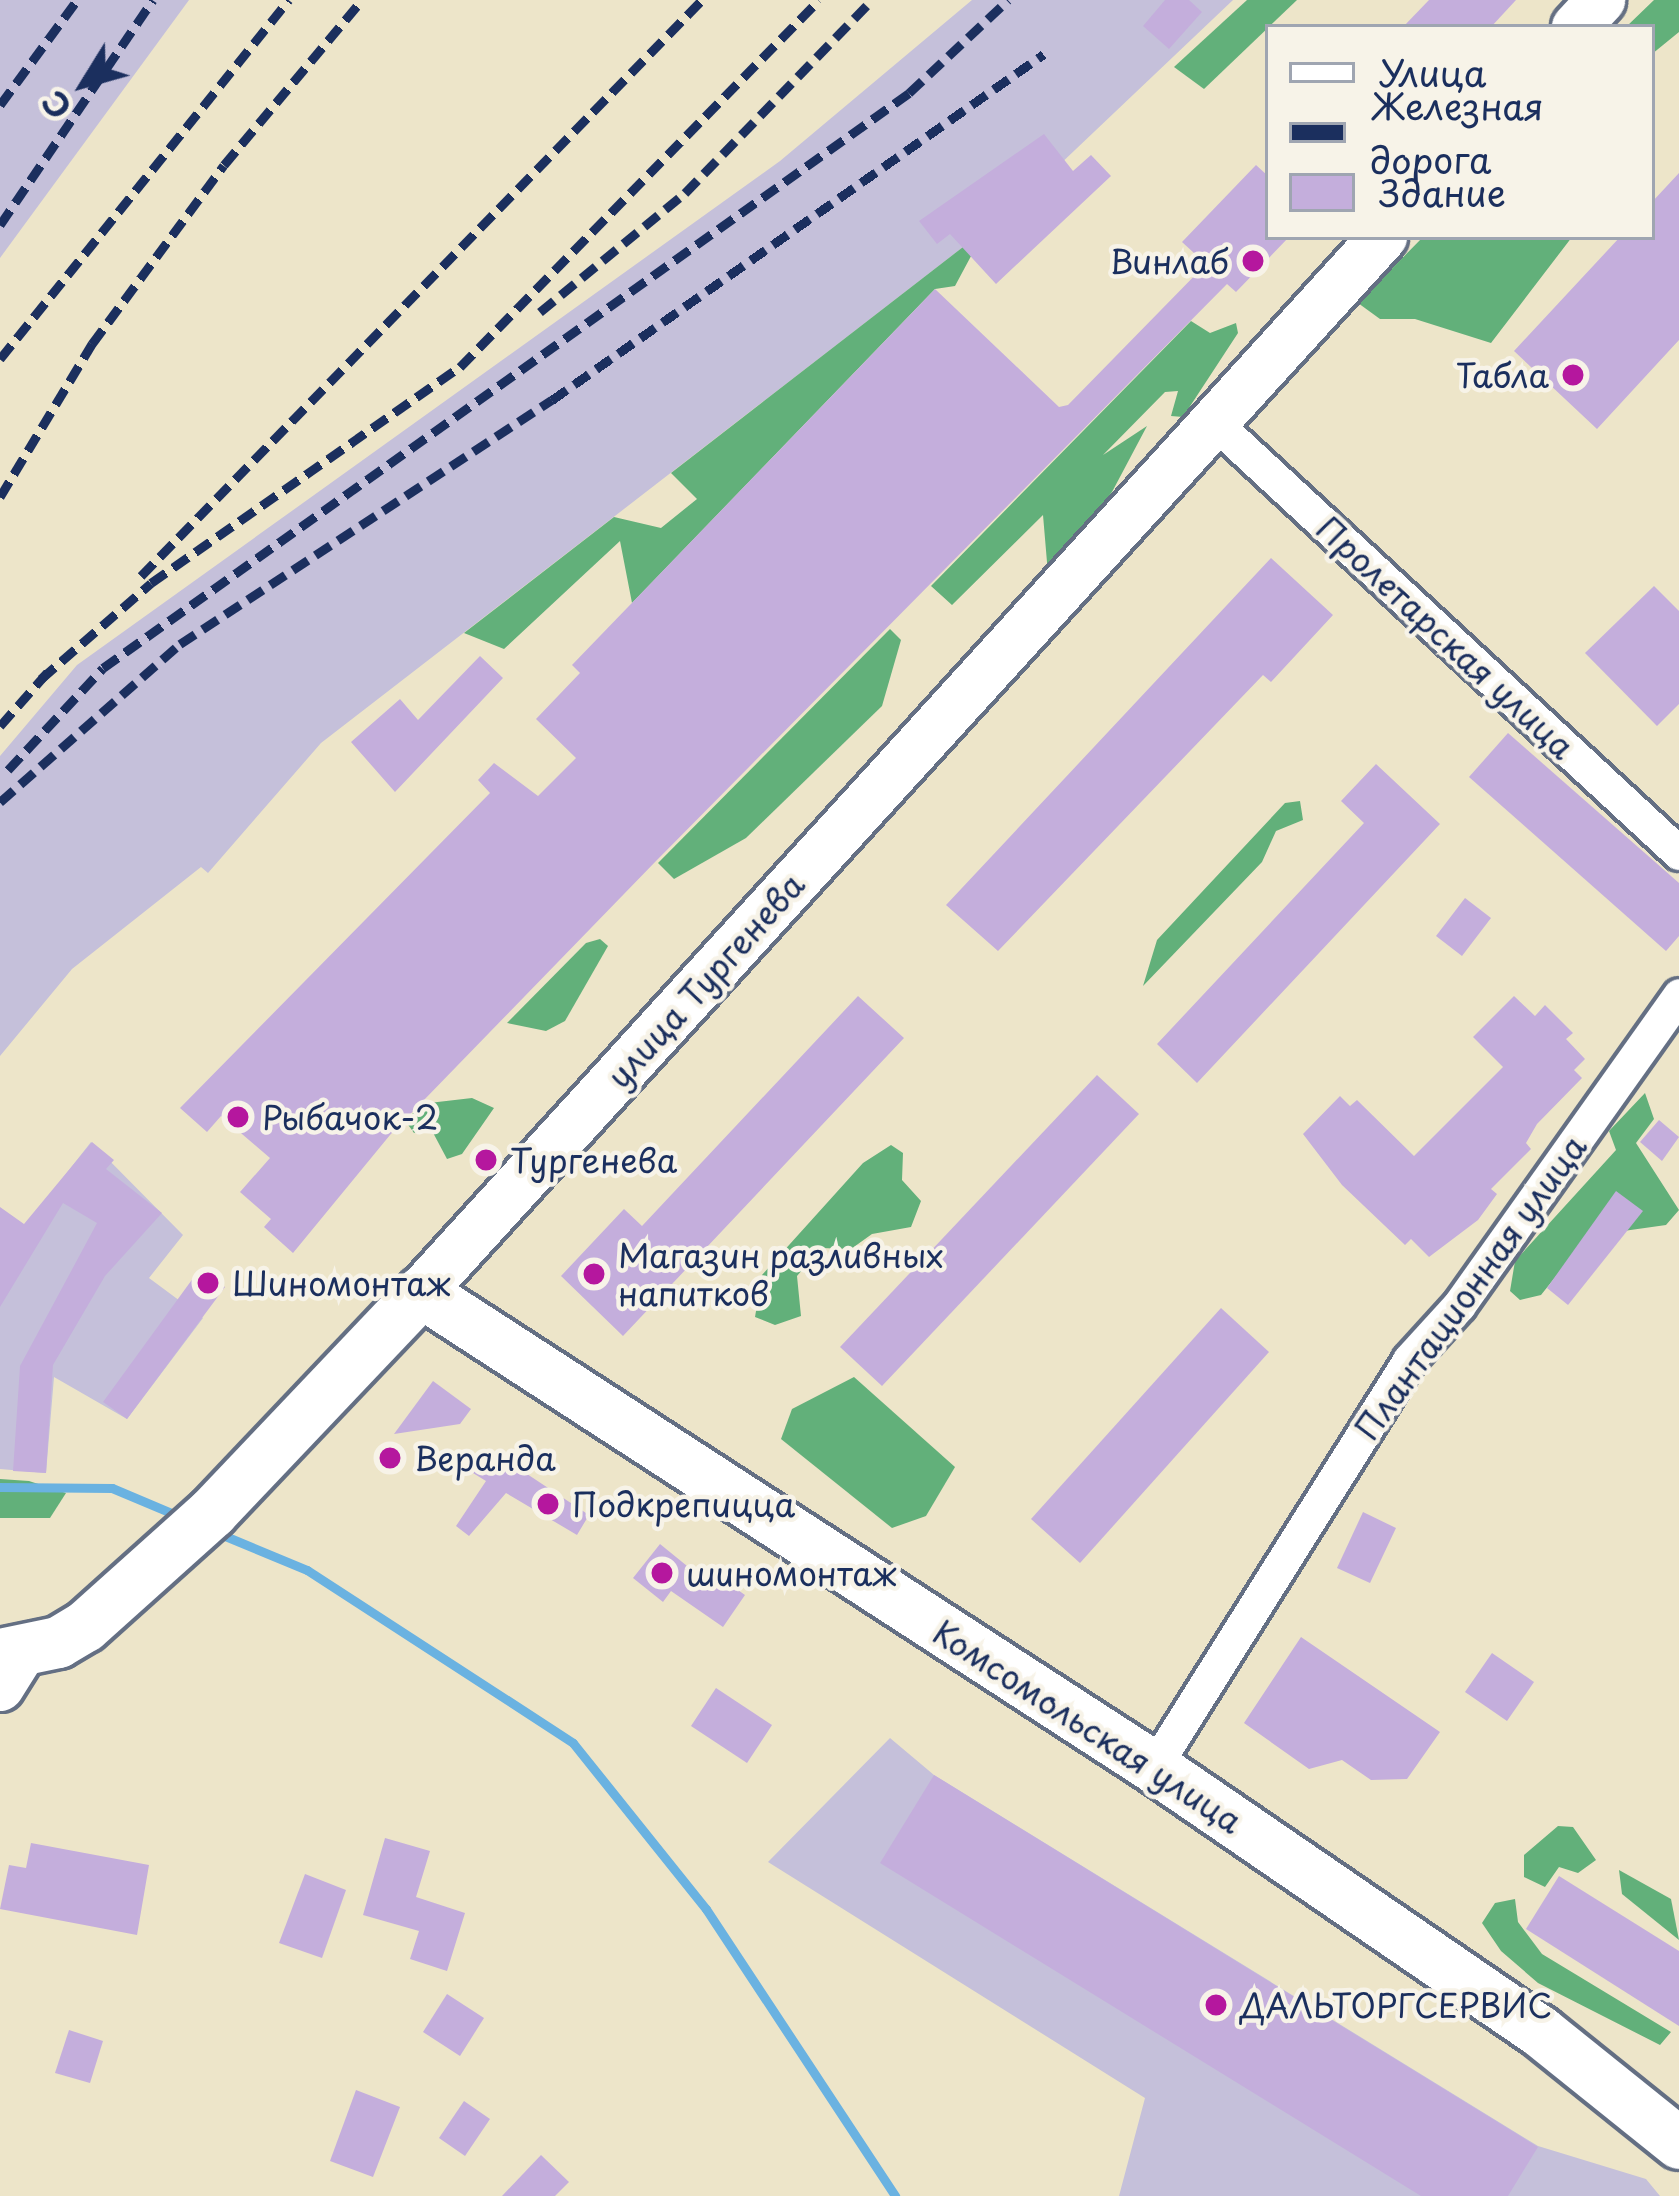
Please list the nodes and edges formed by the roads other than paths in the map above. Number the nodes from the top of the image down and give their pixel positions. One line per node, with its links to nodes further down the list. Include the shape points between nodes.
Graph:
1 (1601, 0): 2 (main road)
2 (1579, 24)
3 (1380, 240): 4 (main road, улица Тургенева)
4 (1214, 422): 5 (street, Пролетарская улица); 7 (main road, улица Тургенева)
5 (1679, 853)
6 (1679, 995): 9 (street, Плантационная улица, via 1459,1305 1409,1360)
7 (421, 1292): 8 (main road, улица Тургенева, via 212,1512 85,1626); 9 (main road, Комсомольская улица)
8 (7, 1665)
9 (1154, 1767): 10 (main road, Комсомольская улица)
10 (1676, 2133)

